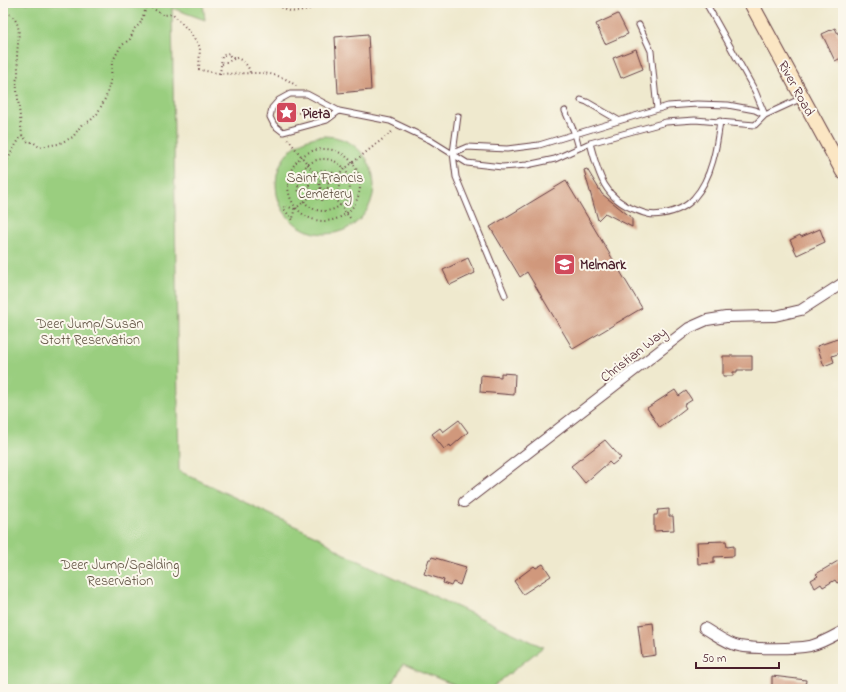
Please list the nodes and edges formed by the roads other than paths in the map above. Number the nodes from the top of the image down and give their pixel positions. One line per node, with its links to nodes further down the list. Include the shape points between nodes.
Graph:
1 (706, 3): 9 (lane, via 755,91)
2 (751, 3): 4 (main road, River Road)
3 (639, 24): 6 (lane, via 650,51)
4 (803, 98): 9 (lane); 17 (main road, River Road)
5 (581, 100): 11 (lane)
6 (657, 109): 9 (lane, via 697,104 755,110); 11 (lane)
7 (339, 111): 7 (lane, via 308,94 290,94 279,100 272,108 270,117 274,125 283,132 327,120); 16 (lane, via 390,121)
8 (565, 111): 13 (lane)
9 (765, 115): 12 (lane, via 755,125)
10 (458, 116): 16 (lane)
11 (618, 120): 13 (lane)
12 (720, 121): 14 (lane, via 666,122); 14 (lane, via 717,144 706,178 695,198 684,207 651,216 624,206 612,196 604,184)
13 (575, 134): 15 (lane); 16 (lane, via 538,145 508,149 467,147)
14 (590, 143): 15 (lane)
15 (579, 148): 16 (lane, via 555,159 502,168 467,163)
16 (453, 153): 19 (lane, via 456,177)
17 (843, 172)
18 (843, 282): 20 (street, Christian Way, via 801,310 775,316 726,316 707,320 689,328)
19 (505, 295)
20 (464, 502)
21 (704, 628): 22 (street, via 739,646 774,647 809,646)
22 (843, 631)

